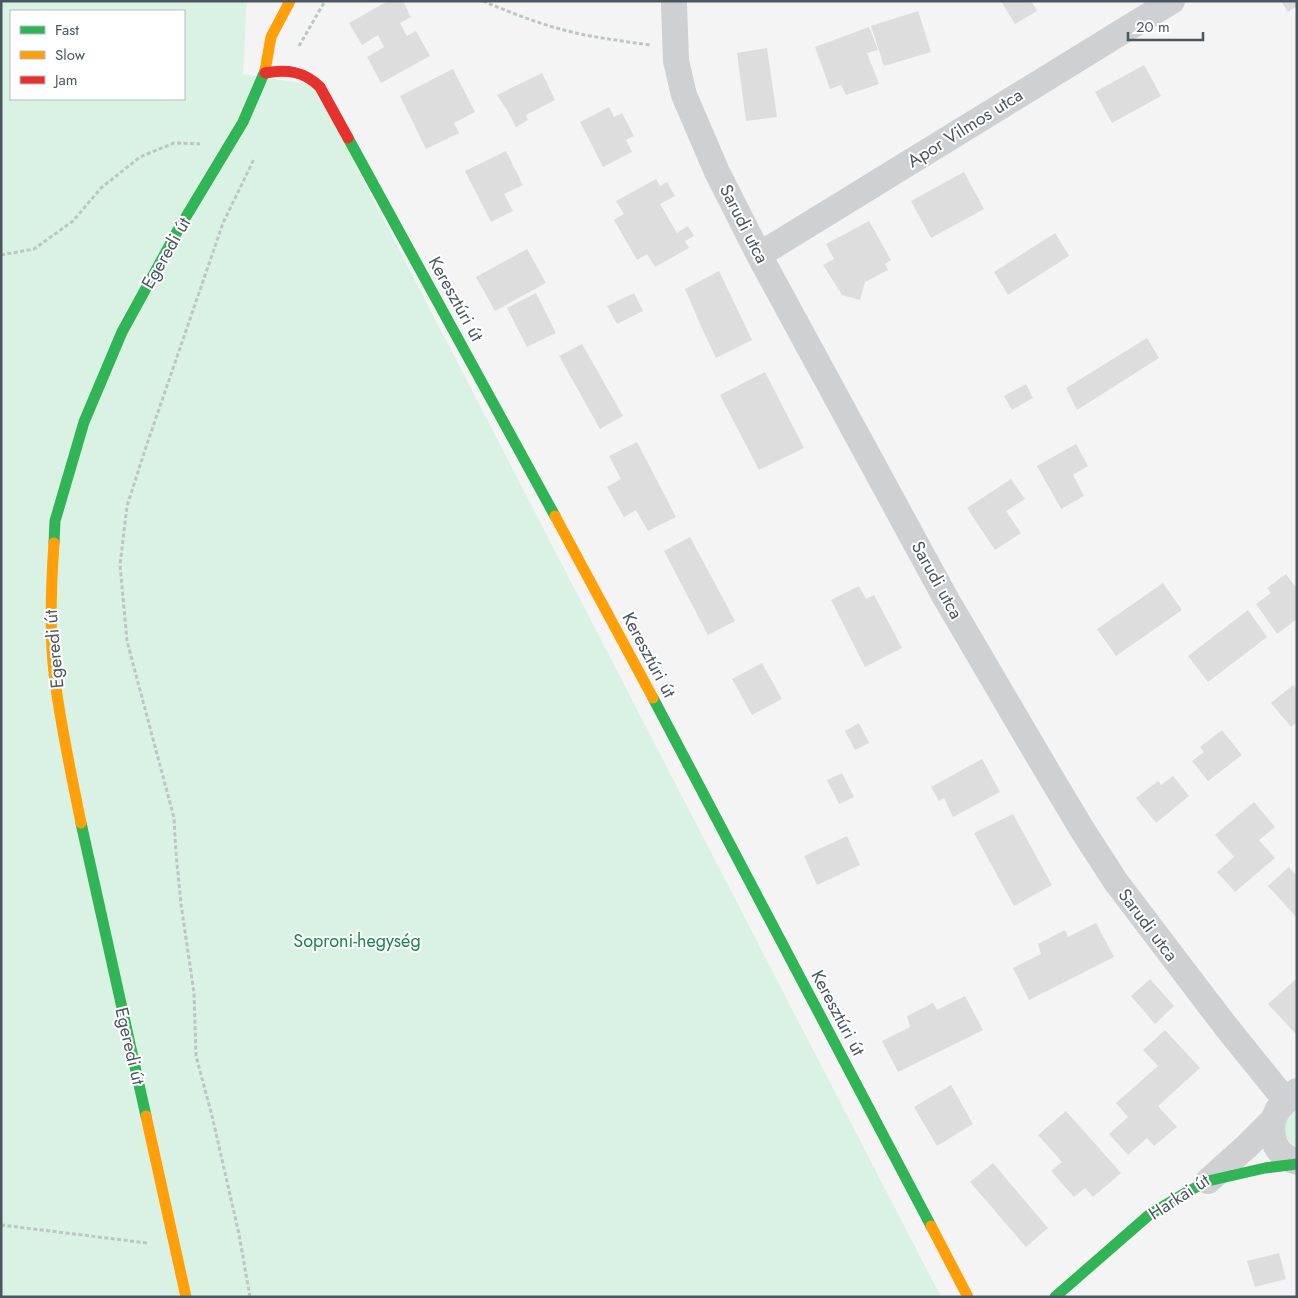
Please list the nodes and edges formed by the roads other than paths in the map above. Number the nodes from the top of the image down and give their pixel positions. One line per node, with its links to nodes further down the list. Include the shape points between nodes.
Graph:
1 (272, 1): 5 (street, Egeredi út)
2 (290, 1): 5 (street, Egeredi út)
3 (1172, 1): 7 (street, Apor Vilmos utca)
4 (671, 2): 7 (street, Sarudi utca, via 676,61 684,95 717,172)
5 (271, 37): 6 (street, Egeredi út)
6 (265, 73): 11 (street, Egeredi út, via 243,122 122,332 84,422 55,521 50,599 54,672 70,768); 12 (street, Keresztúri út, via 285,70 303,74 320,87 606,611)
7 (759, 255): 8 (street, Sarudi utca, via 946,597 1083,831 1116,882)
8 (1288, 1102): 9 (street, via 1271,1131 1280,1152); 10 (street, Harkai út)
9 (1297, 1163): 10 (street)
10 (1208, 1181): 13 (street, Harkai út, via 1149,1216)
11 (186, 1297)
12 (968, 1297)
13 (1055, 1297)

